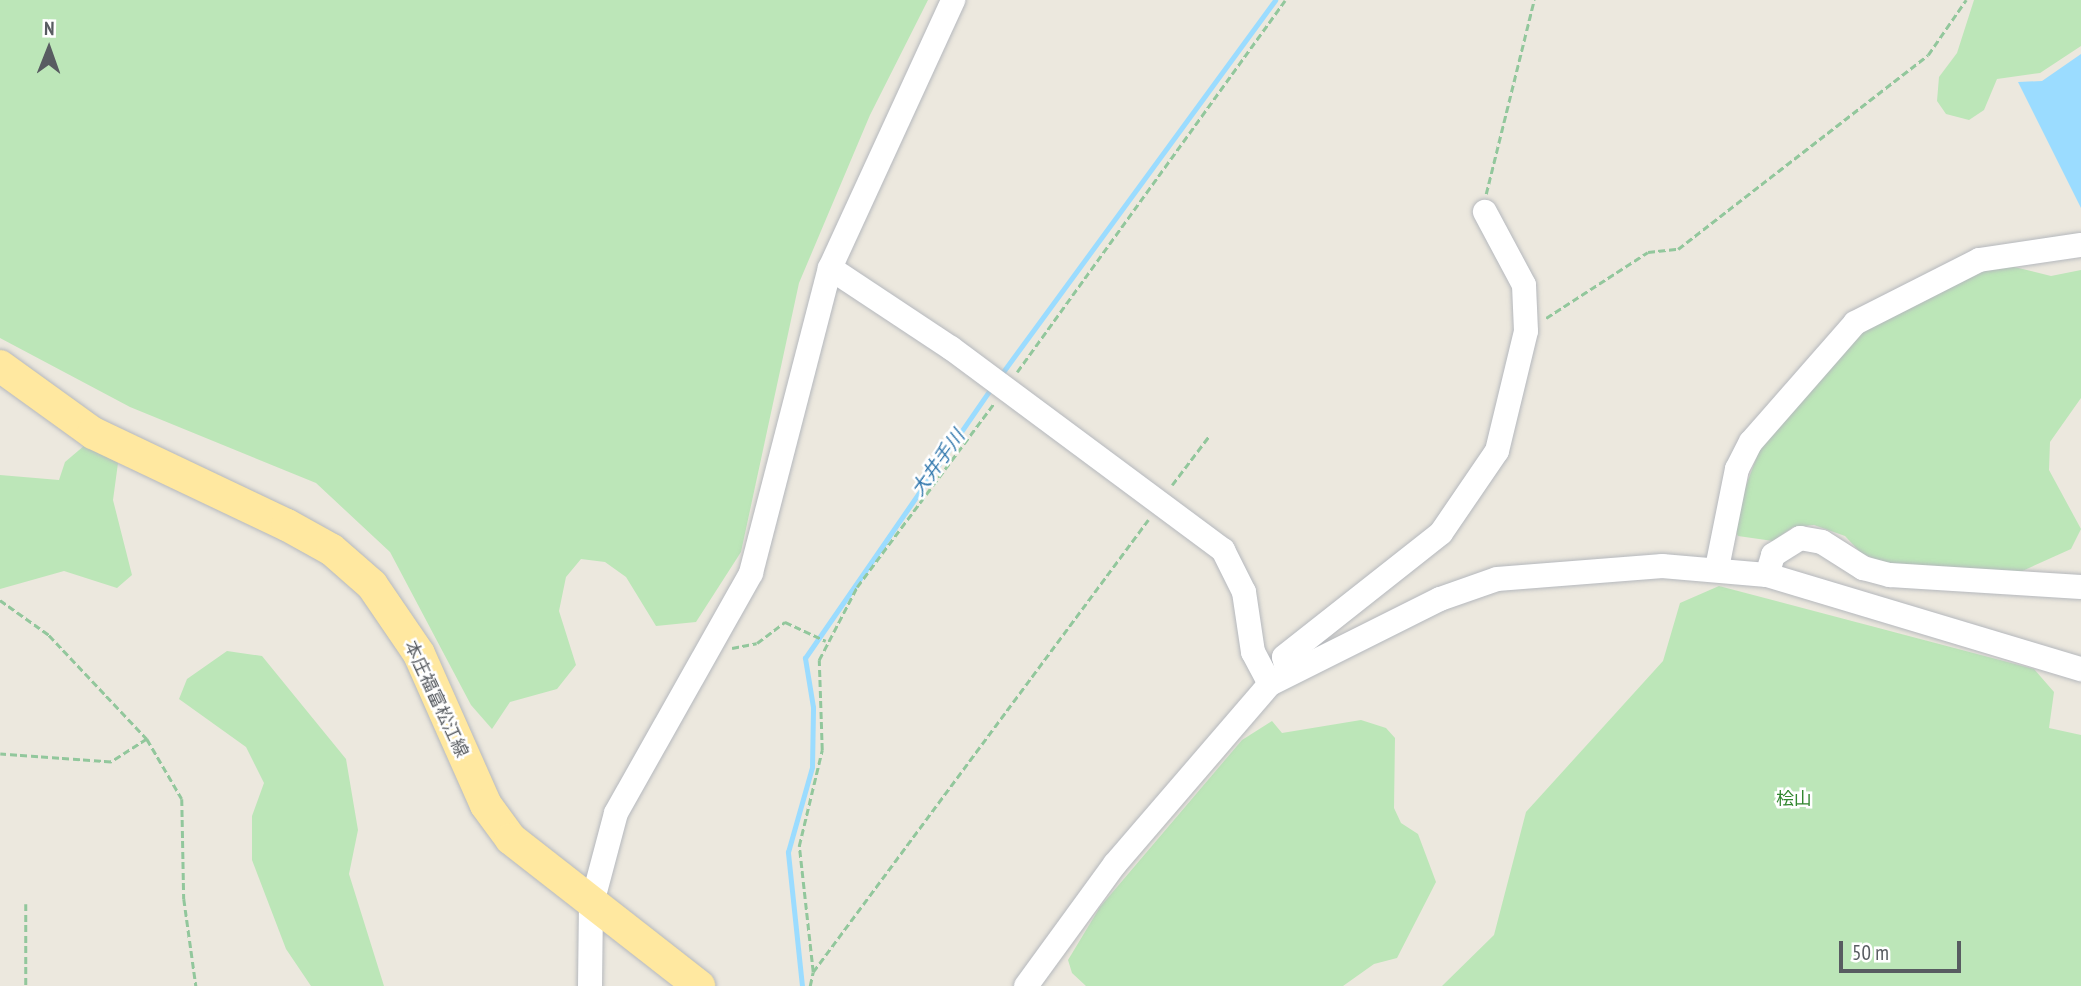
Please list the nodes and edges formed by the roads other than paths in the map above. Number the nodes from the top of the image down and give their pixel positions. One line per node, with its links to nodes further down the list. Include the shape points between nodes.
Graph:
1 (953, 0): 4 (street)
2 (1485, 212): 10 (street, via 1524,285 1526,331 1509,418 1463,505 1441,533 1284,657)
3 (2081, 245): 6 (street, via 1979,260 1855,323 1751,442 1737,469)
4 (830, 268): 10 (street, via 1163,499 1223,550 1244,592 1254,652); 11 (street, via 760,550 736,606 616,813)
5 (0, 366): 11 (main road, 本庄福富松江線, via 93,433 287,525 332,550 372,585 419,654 486,806 511,839)
6 (1717, 568): 7 (street); 10 (street, via 1566,570 1497,579)
7 (1767, 575): 8 (street, via 1773,555 1800,538 1822,542 1863,568 1890,575); 9 (street)
8 (2081, 587)
9 (2081, 669)
10 (1279, 678): 14 (street, via 1115,864)
11 (591, 907): 12 (street); 13 (main road, 本庄福富松江線)
12 (590, 986)
13 (699, 986)
14 (1026, 986)

